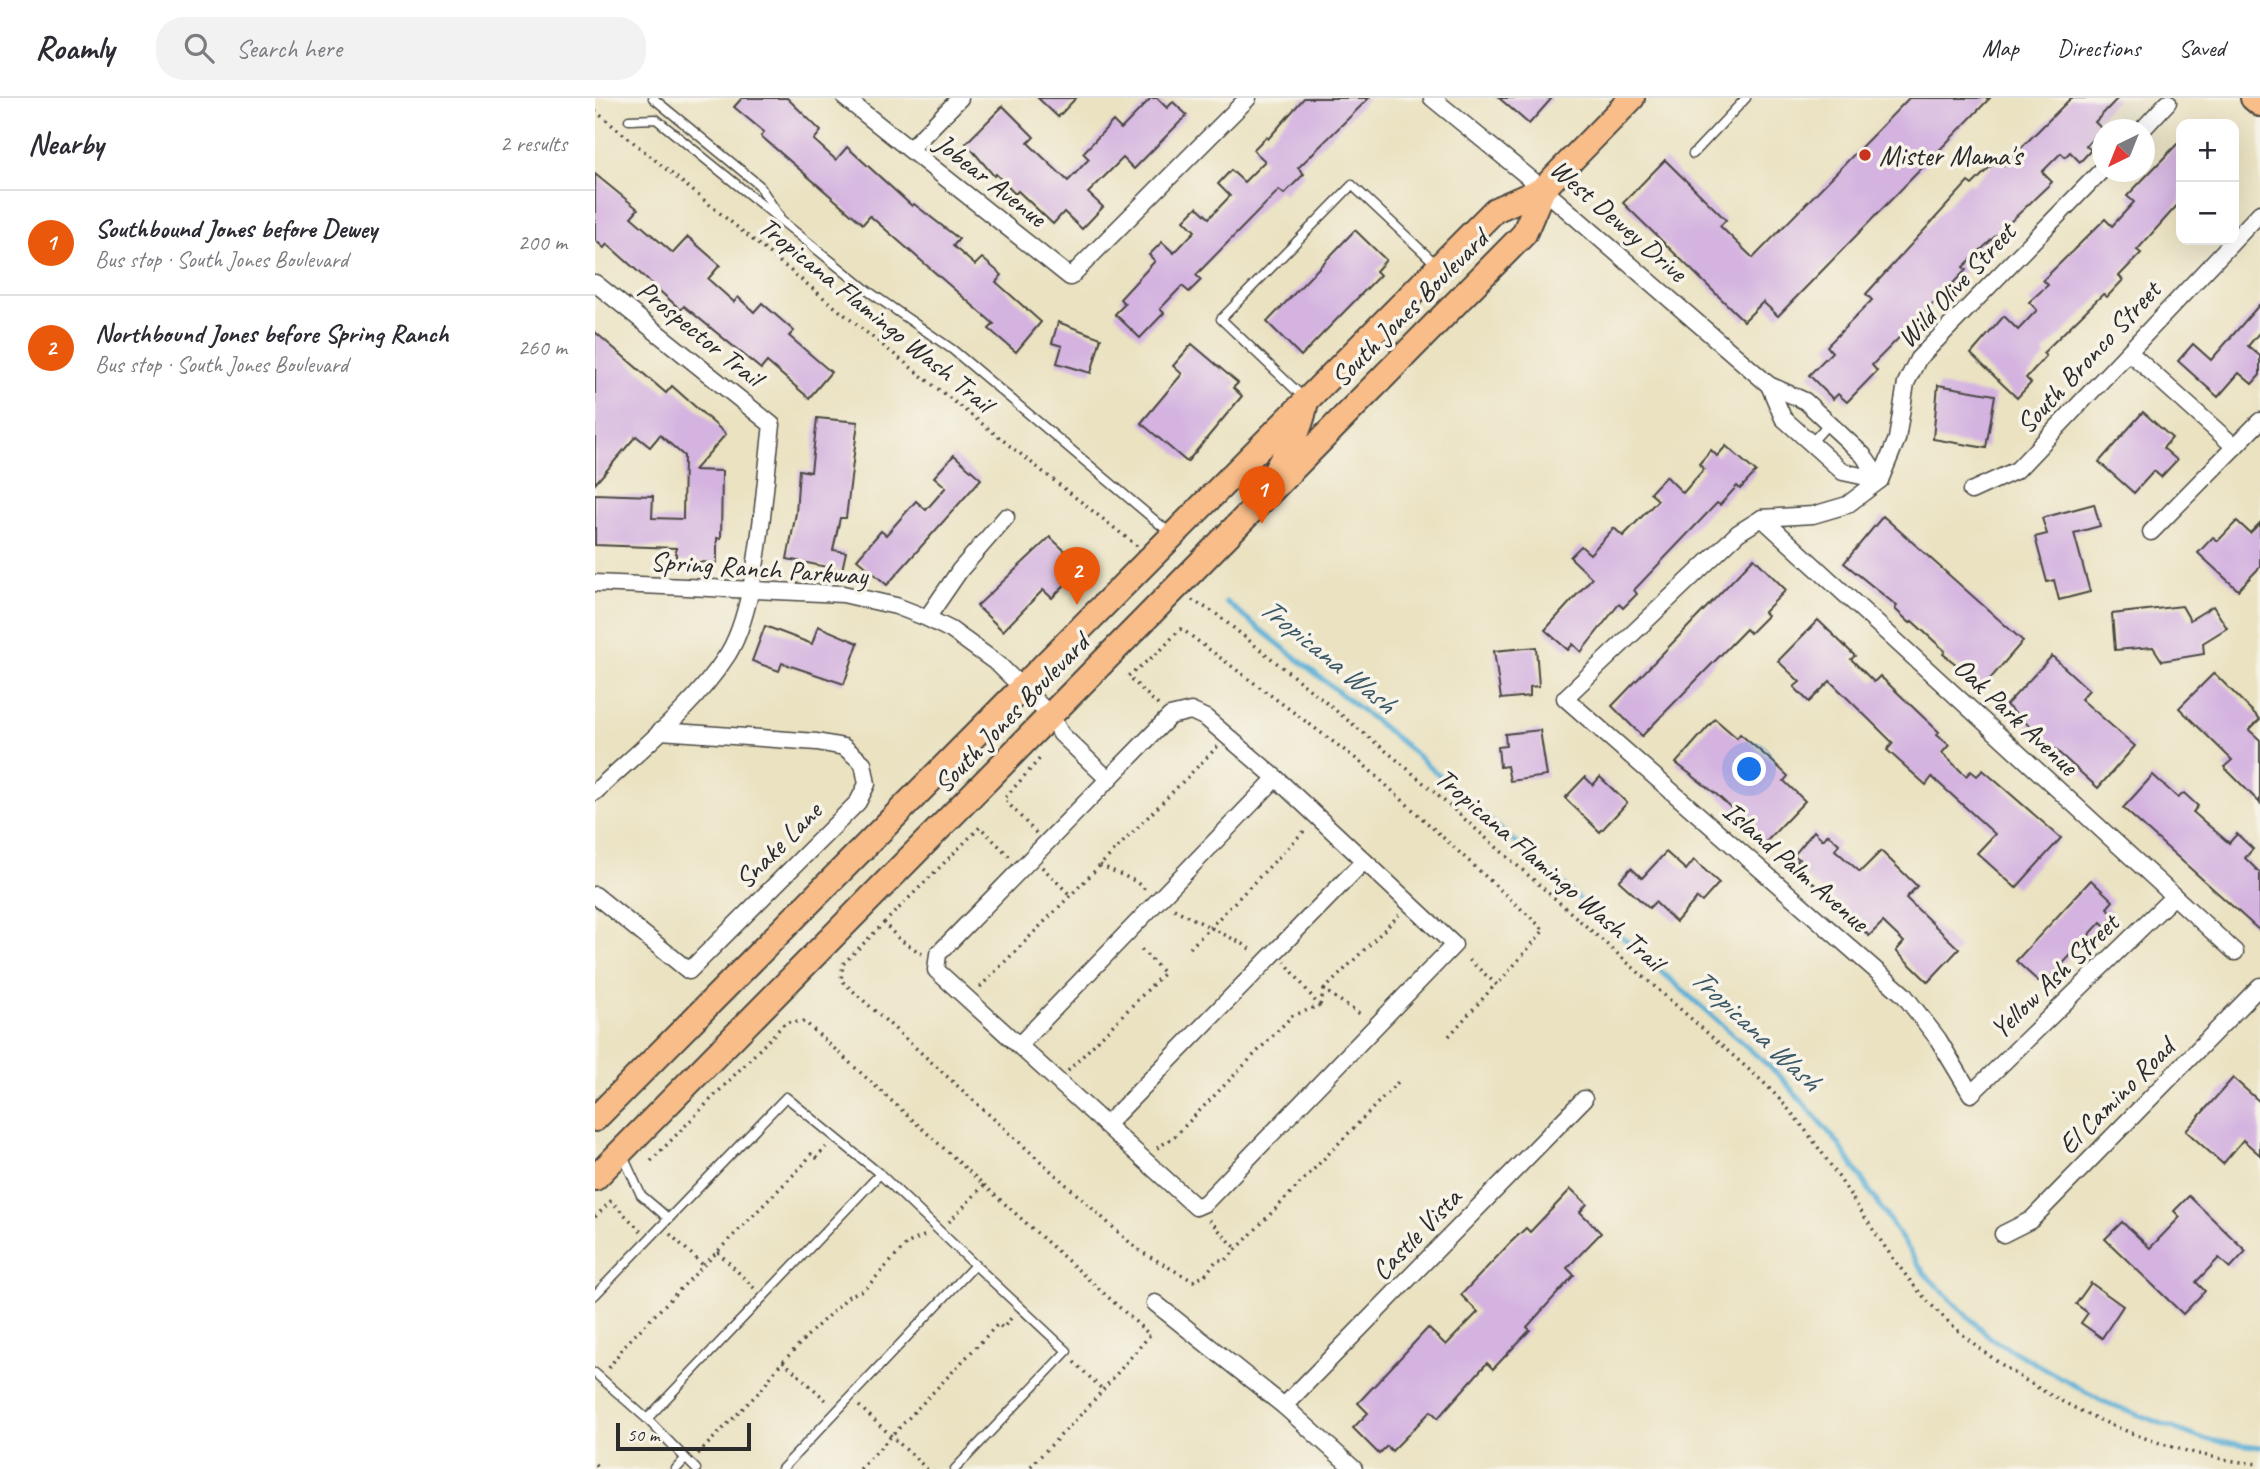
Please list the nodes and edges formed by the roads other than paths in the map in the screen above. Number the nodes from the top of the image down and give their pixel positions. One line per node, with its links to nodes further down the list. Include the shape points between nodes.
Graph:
1 (653, 98): 18 (lane, via 759,185)
2 (845, 98): 13 (street, Jobear Avenue)
3 (960, 98): 13 (street)
4 (1248, 98): 13 (street, Jobear Avenue, via 1070,277)
5 (1432, 98): 16 (street, West Dewey Drive)
6 (1632, 98): 16 (main road, South Jones Boulevard)
7 (1746, 98): 14 (lane)
8 (2253, 98): 10 (main road)
9 (2168, 102): 11 (street)
10 (2260, 104)
11 (2152, 119)
12 (629, 120): 18 (lane, via 656,119)
13 (910, 149)
14 (1693, 154)
15 (2092, 180): 28 (street, Wild Olive Street, via 1918,359 1906,383 1897,439)
16 (1543, 189): 19 (main road, South Jones Boulevard, via 1495,209); 22 (street, West Dewey Drive); 30 (main road, South Jones Boulevard, via 1524,234)
17 (2260, 213): 21 (street, South Bronco Street)
18 (785, 224): 34 (lane, via 953,351)
19 (1439, 266): 23 (main road, South Jones Boulevard); 23 (lane, via 1352,185 1221,319)
20 (595, 282): 36 (street, Prospector Trail, via 772,425)
21 (2129, 352): 27 (street); 29 (street, South Bronco Street, via 2017,470)
22 (1769, 385): 25 (street, West Dewey Drive, via 1805,401); 26 (street, West Dewey Drive, via 1783,418)
23 (1306, 400): 30 (main road, via 1300,431); 34 (main road, South Jones Boulevard)
24 (2260, 421): 27 (street)
25 (1829, 423): 26 (lane); 28 (street, West Dewey Drive, via 1863,455)
26 (1811, 443): 28 (street, West Dewey Drive, via 1843,472)
27 (2235, 447): 33 (street)
28 (1880, 480): 32 (street, via 1847,505 1812,515)
29 (1971, 491)
30 (1260, 500): 39 (main road, South Jones Boulevard)
31 (1006, 517): 37 (street, via 960,570)
32 (1762, 518): 46 (street, Oak Park Avenue); 50 (street, Island Palm Avenue, via 1738,533 1565,698 1904,995)
33 (2151, 532)
34 (1172, 534): 38 (main road, South Jones Boulevard)
35 (595, 583): 36 (street, Spring Ranch Parkway)
36 (750, 590): 37 (street, Spring Ranch Parkway, via 843,594); 40 (street, via 728,653)
37 (927, 618): 38 (street, Spring Ranch Parkway, via 975,647)
38 (1021, 687): 39 (street, Spring Ranch Parkway); 52 (main road, South Jones Boulevard)
39 (1056, 724): 42 (street, Spring Ranch Parkway); 54 (main road, South Jones Boulevard)
40 (660, 732): 43 (street); 45 (street, Snake Lane, via 844,747 863,763 864,794 689,971)
41 (1276, 778): 42 (street, via 1206,718 1191,711 1170,716); 44 (street); 49 (street)
42 (1109, 780): 49 (street, via 938,954 936,970)
43 (595, 792)
44 (1364, 861): 53 (street); 53 (street, via 1454,945 1205,1203 1196,1207)
45 (595, 895)
46 (2174, 896): 47 (street, Oak Park Avenue); 50 (street, Yellow Ash Street)
47 (2235, 952)
48 (2260, 986): 58 (street, El Camino Road, via 2031,1220)
49 (1020, 1044): 53 (street)
50 (1971, 1094)
51 (1584, 1099): 63 (street, Castle Vista)
52 (595, 1119)
53 (1107, 1124)
54 (621, 1152): 56 (main road, South Jones Boulevard); 57 (lane, via 641,1195)
55 (880, 1174): 57 (lane, via 786,1097); 59 (lane); 64 (lane)
56 (595, 1178)
57 (668, 1218): 60 (lane)
58 (2003, 1234)
59 (975, 1265): 68 (lane); 69 (lane, via 1067,1351)
60 (595, 1295)
61 (1155, 1303): 63 (street)
62 (598, 1375): 64 (lane)
63 (1284, 1406): 70 (street)
64 (647, 1419): 65 (lane)
65 (685, 1459): 66 (lane); 67 (lane)
66 (676, 1469)
67 (696, 1469)
68 (782, 1469)
69 (955, 1469)
70 (1354, 1469)

